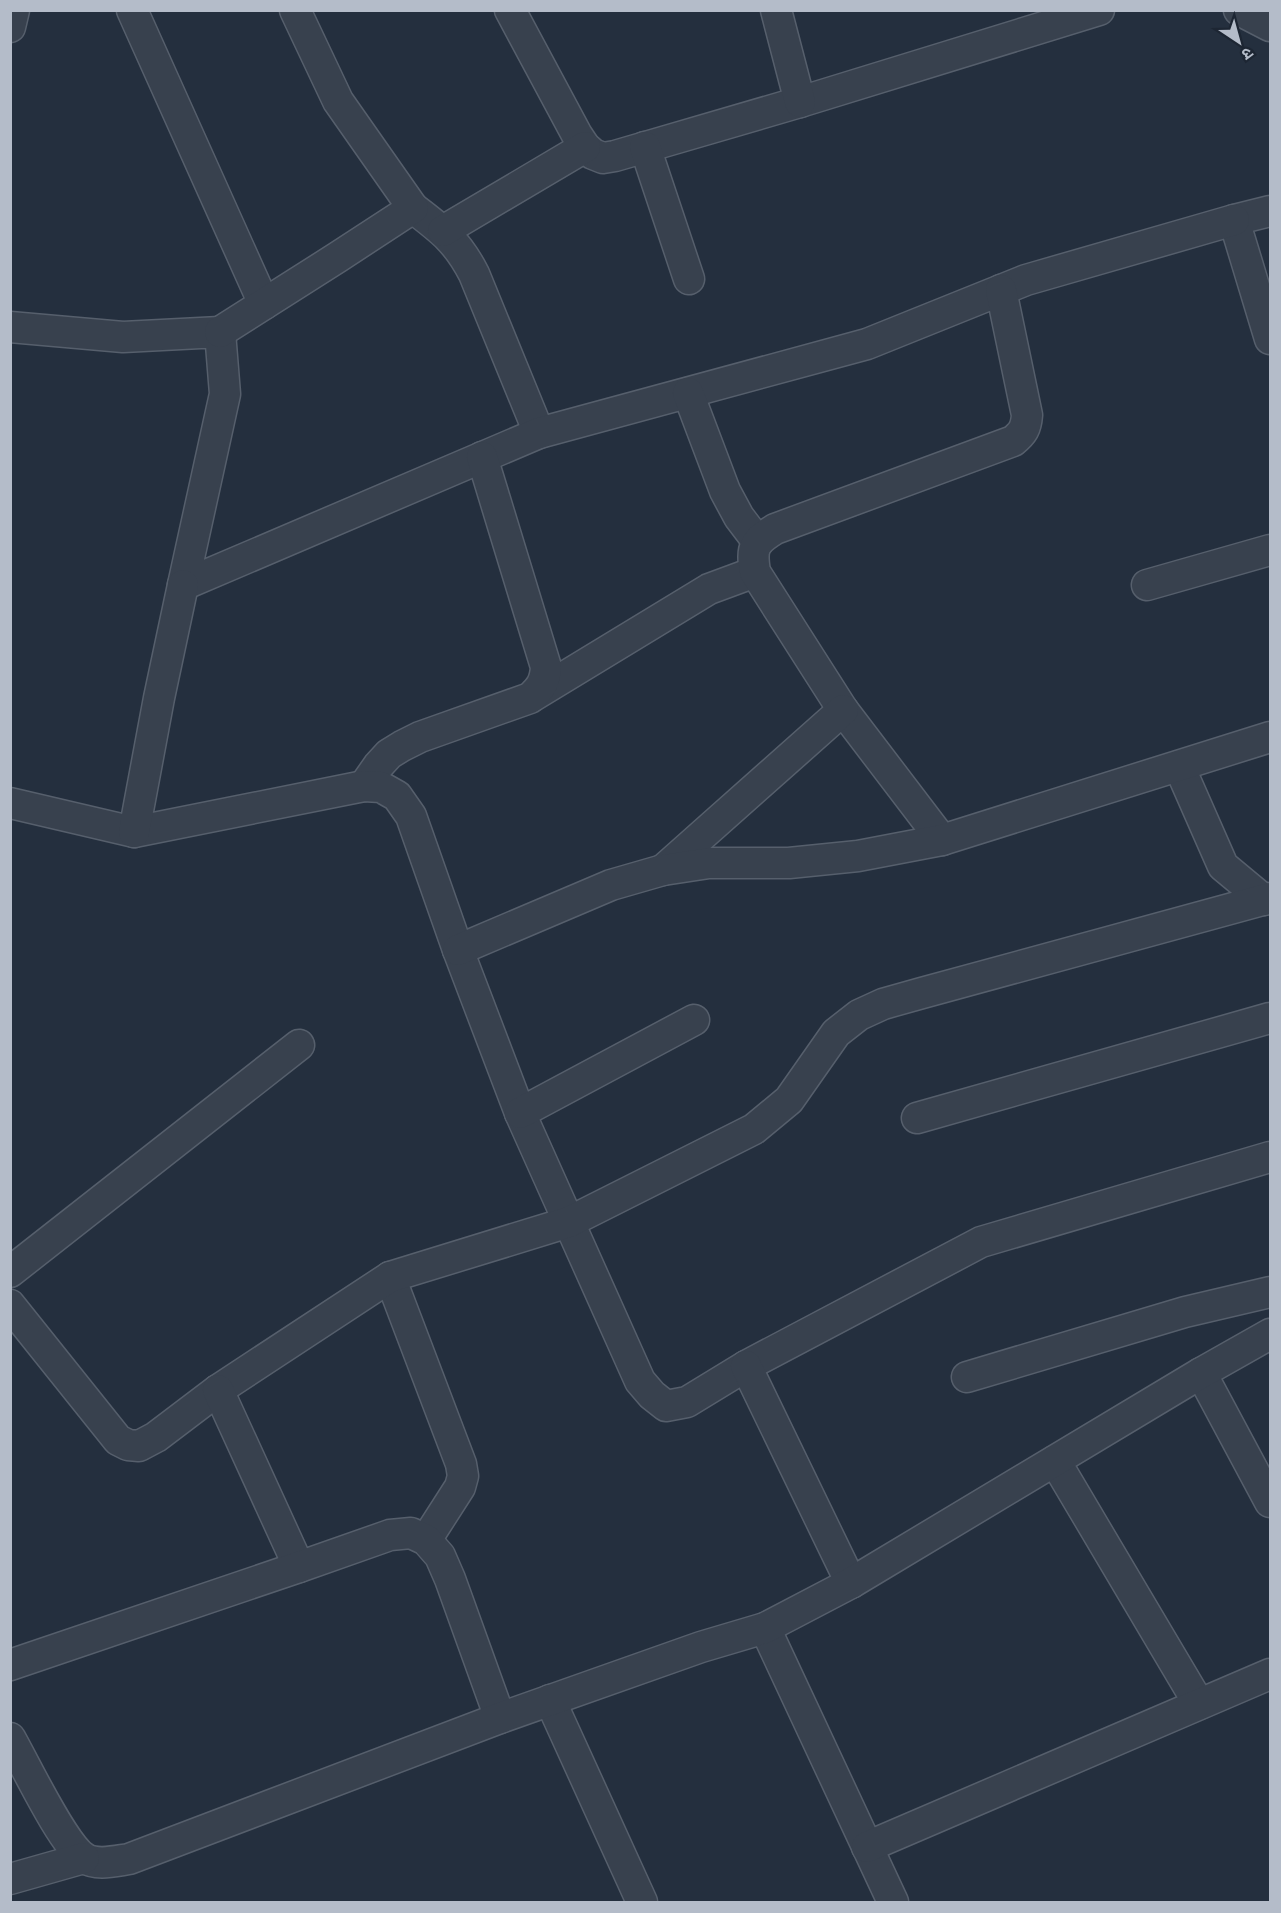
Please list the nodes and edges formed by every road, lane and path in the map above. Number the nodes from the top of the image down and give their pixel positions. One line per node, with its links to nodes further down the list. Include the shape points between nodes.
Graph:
1 (14, 10): 9 (street)
2 (132, 10): 19 (street)
3 (295, 10): 13 (street, via 338,102)
4 (510, 10): 11 (street)
5 (776, 10): 10 (street)
6 (1099, 10): 10 (street)
7 (1239, 10): 8 (street)
8 (1270, 26)
9 (10, 27)
10 (800, 102): 12 (street)
11 (585, 147): 12 (street, via 603,158); 16 (street)
12 (645, 147): 17 (street)
13 (412, 208): 16 (street); 19 (street)
14 (1270, 211): 15 (street)
15 (1234, 220): 18 (street); 22 (street)
16 (443, 231): 24 (street, via 464,254 474,274)
17 (689, 279)
18 (1001, 290): 23 (street, via 867,344); 26 (street, via 1027,416 1021,435 776,529)
19 (264, 304): 21 (street)
20 (10, 327): 21 (street, via 123,337)
21 (220, 332): 29 (street, via 225,394)
22 (1270, 339)
23 (688, 393): 24 (street); 26 (street, via 725,490)
24 (538, 433): 25 (street)
25 (482, 457): 29 (street); 31 (street, via 546,667 545,680)
26 (758, 542): 28 (street, via 752,556)
27 (1270, 550): 30 (street)
28 (755, 572): 31 (street, via 709,589); 32 (street)
29 (183, 585): 37 (street)
30 (1147, 585)
31 (530, 698): 35 (street, via 402,746 389,754)
32 (843, 710): 38 (street); 39 (street)
33 (1270, 737): 34 (street)
34 (1179, 766): 38 (street); 40 (street, via 1223,866)
35 (364, 786): 37 (street); 41 (street, via 381,787 396,796 411,816)
36 (10, 803): 37 (street)
37 (134, 832)
38 (942, 840): 39 (street, via 789,863 709,863)
39 (663, 870): 41 (street, via 612,885)
40 (1267, 899): 48 (street, via 883,1004 859,1015 836,1033 789,1100 754,1129)
41 (458, 951): 45 (street)
42 (1270, 1018): 46 (street)
43 (694, 1020): 45 (street)
44 (299, 1045): 49 (street)
45 (520, 1113): 48 (street)
46 (917, 1118)
47 (1270, 1157): 54 (street, via 981,1242)
48 (569, 1222): 50 (street); 54 (street, via 640,1381 652,1395 666,1406 687,1402)
49 (10, 1272)
50 (390, 1277): 57 (street); 60 (street, via 463,1476)
51 (1270, 1292): 56 (street, via 1185,1312)
52 (10, 1305): 57 (street, via 118,1440 128,1445 139,1446 156,1437)
53 (1270, 1334): 55 (street)
54 (746, 1366): 62 (street)
55 (1201, 1373): 58 (street); 59 (street)
56 (967, 1377)
57 (219, 1390): 61 (street)
58 (1055, 1461): 62 (street); 67 (street)
59 (1270, 1502)
60 (426, 1540): 61 (street, via 411,1533 390,1535); 68 (street, via 440,1556 450,1579)
61 (299, 1567): 64 (street)
62 (851, 1583): 63 (street)
63 (765, 1628): 66 (street); 70 (street)
64 (10, 1665)
65 (1270, 1674): 67 (street)
66 (550, 1700): 68 (street); 73 (street)
67 (1199, 1704): 70 (street)
68 (500, 1718): 71 (street, via 129,1859 102,1863)
69 (10, 1738): 71 (street, via 59,1827)
70 (867, 1848): 74 (street)
71 (84, 1858): 72 (street)
72 (10, 1879)
73 (634, 1900)
74 (893, 1902)

